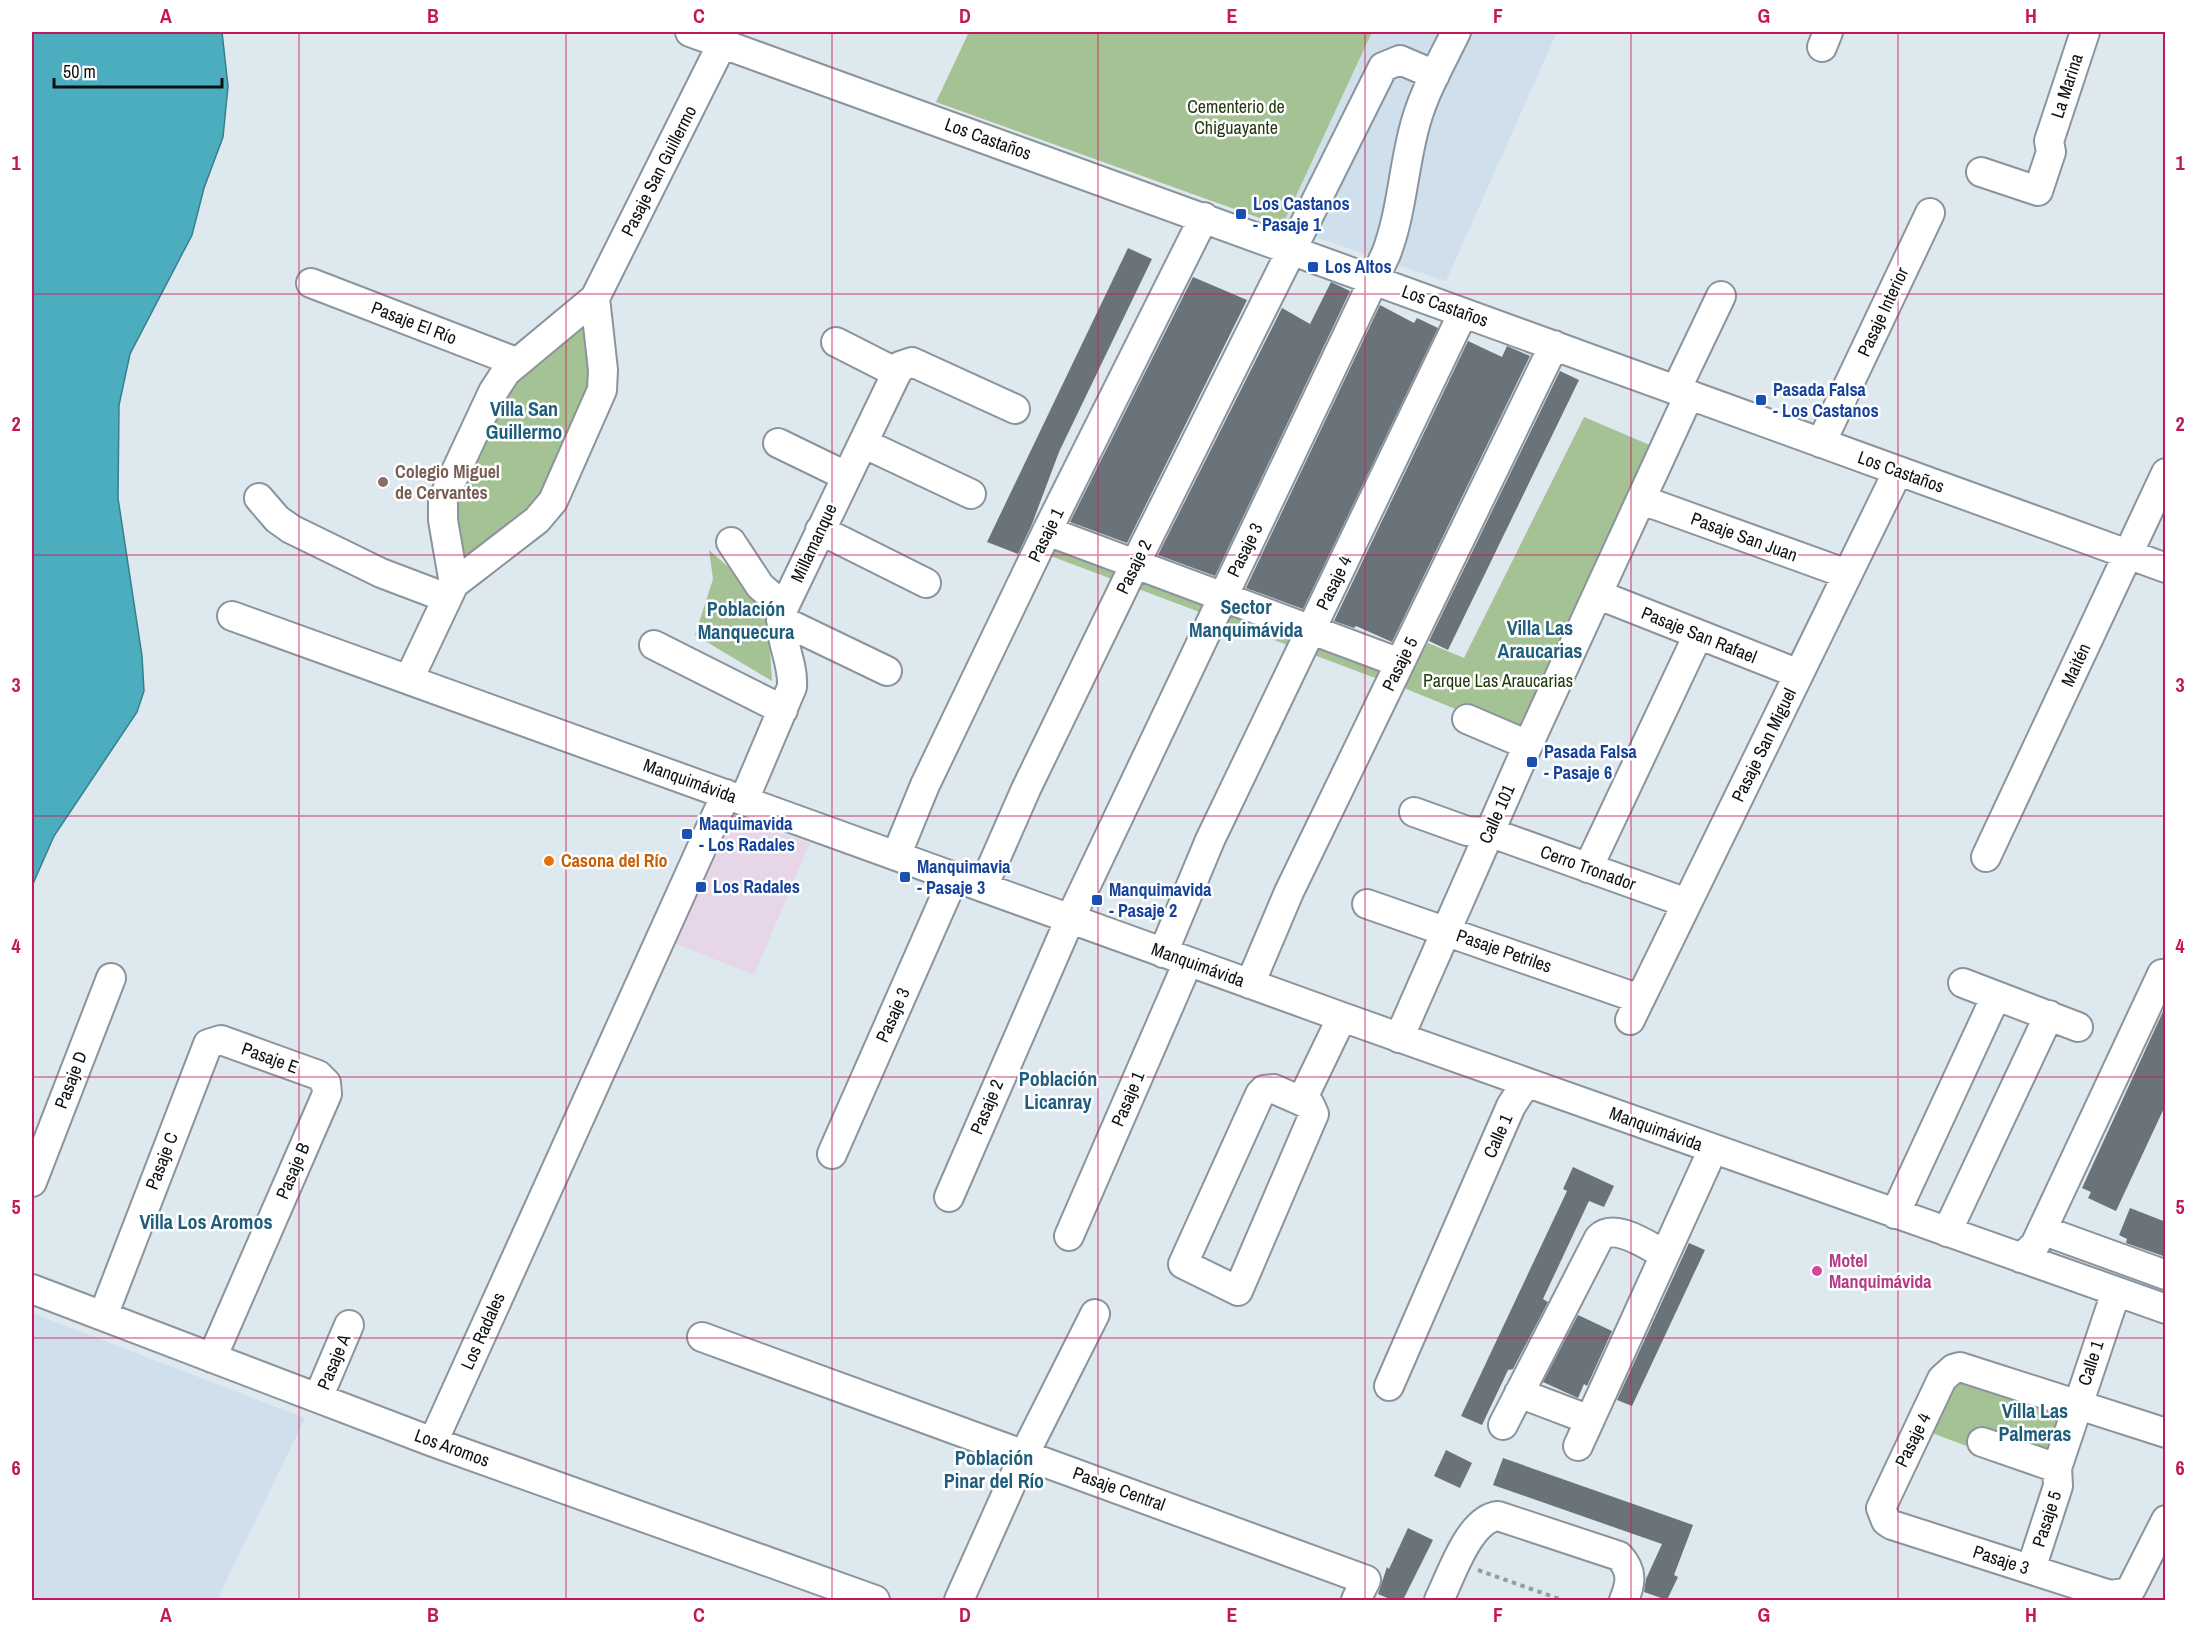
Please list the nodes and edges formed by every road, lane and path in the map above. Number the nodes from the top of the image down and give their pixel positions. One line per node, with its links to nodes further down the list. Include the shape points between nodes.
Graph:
1 (690, 32): 4 (street, Los Castaños)
2 (1456, 32): 5 (street, Pasaje 3)
3 (2085, 32): 6 (street, La Marina, via 2049,141 2051,152 2038,191)
4 (722, 44): 8 (street, Los Castaños); 13 (street, Pasaje San Guillermo)
5 (1435, 75): 9 (street, Pasaje 2, via 1400,60 1383,67); 10 (street, Pasaje 3, via 1413,133 1392,239)
6 (1981, 172)
7 (1930, 213): 23 (street, Pasaje Interior)
8 (1204, 217): 9 (street, Los Castaños); 31 (street, Pasaje 1)
9 (1291, 250): 10 (street, Los Castaños); 34 (street, Pasaje 2)
10 (1374, 280): 14 (street, Los Castaños); 40 (street, Pasaje 3)
11 (311, 283): 17 (street, Pasaje El Río)
12 (1721, 296): 19 (street, Calle 101)
13 (595, 298): 17 (street, Pasaje San Guillermo); 38 (street, via 602,390 553,501 537,520)
14 (1464, 313): 16 (street, Los Castaños); 43 (street, Pasaje 4)
15 (836, 342): 18 (street)
16 (1554, 345): 19 (street, Los Castaños); 46 (street, Pasaje 5)
17 (516, 362): 38 (street, Pasaje San Guillermo, via 493,392 443,499)
18 (901, 367): 20 (street, via 912,362); 22 (street, Millamanque)
19 (1683, 393): 23 (street, Los Castaños); 29 (street, Calle 101)
20 (1015, 408)
21 (778, 443): 26 (street)
22 (863, 443): 26 (street, Millamanque); 27 (street)
23 (1821, 443): 24 (street, Los Castaños)
24 (1898, 471): 33 (street, Los Castaños); 36 (street, Pasaje San Miguel)
25 (2166, 473): 33 (street, Maitén)
26 (846, 476): 30 (street, Millamanque)
27 (971, 494)
28 (259, 498): 38 (street, via 291,529 381,573)
29 (1642, 500): 36 (street, Pasaje San Juan); 39 (street, Calle 101)
30 (820, 530): 37 (street); 41 (street, Millamanque)
31 (1047, 531): 34 (street); 56 (street, Pasaje 1, via 925,785)
32 (731, 542): 41 (street)
33 (2127, 555): 35 (street, Los Castaños); 57 (street, Maitén)
34 (1135, 564): 40 (street); 60 (street, Pasaje 2)
35 (2166, 568)
36 (1847, 574): 48 (street, Pasaje San Miguel)
37 (926, 584)
38 (451, 591): 49 (street)
39 (1599, 595): 44 (street, Pasaje San Rafael); 52 (street, Calle 101)
40 (1222, 597): 43 (street); 63 (street, Pasaje 3)
41 (782, 614): 47 (street); 50 (street, via 782,634 793,679)
42 (232, 616): 49 (street, Manquimávida)
43 (1311, 631): 46 (street); 65 (street, Pasaje 4, via 1206,851)
44 (1698, 635): 48 (street, Pasaje San Rafael); 58 (street)
45 (654, 645): 50 (street)
46 (1400, 663): 69 (street, Pasaje 5, via 1282,908)
47 (887, 671)
48 (1798, 674): 61 (street, Pasaje San Miguel)
49 (409, 679): 53 (street, Manquimávida)
50 (783, 710): 53 (street)
51 (1467, 719): 52 (street)
52 (1528, 745): 55 (street, Calle 101)
53 (735, 797): 56 (street, Manquimávida); 106 (street, Los Radales)
54 (1414, 812): 55 (street, Cerro Tronador, via 1467,831)
55 (1489, 832): 58 (street, Cerro Tronador); 64 (street, Calle 101)
56 (896, 856): 59 (street, Manquimávida)
57 (1986, 857)
58 (1588, 868): 61 (street, Cerro Tronador)
59 (954, 877): 60 (street, Manquimávida); 81 (street, Pasaje 3)
60 (983, 887): 63 (street, Manquimávida)
61 (1687, 903): 71 (street, Pasaje San Miguel)
62 (1367, 904): 64 (street, Pasaje Petriles)
63 (1070, 919): 65 (street, Manquimávida); 83 (street, Pasaje 2)
64 (1445, 931): 71 (street, Pasaje Petriles); 75 (street, Calle 101)
65 (1176, 957): 69 (street, Manquimávida); 87 (street, Pasaje 1)
66 (2166, 976): 85 (street, via 2162,974)
67 (111, 978): 82 (street, Pasaje D)
68 (1963, 983): 70 (street)
69 (1250, 984): 73 (street, Manquimávida)
70 (1996, 996): 72 (street); 84 (street)
71 (1635, 1010)
72 (2049, 1016): 74 (street); 86 (street)
73 (1342, 1017): 75 (street, Manquimávida); 79 (street)
74 (2078, 1027)
75 (1399, 1038): 78 (street, Manquimávida)
76 (212, 1041): 77 (street, Pasaje E, via 221,1040 318,1075); 95 (street, Pasaje C, via 205,1049)
77 (326, 1083): 98 (street, Pasaje B, via 327,1094)
78 (1526, 1083): 80 (street, Manquimávida); 99 (street, Calle 1, via 1511,1106)
79 (1302, 1100): 79 (street, via 1269,1088 1260,1094 1183,1264 1238,1291 1313,1118 1313,1109)
80 (1713, 1149): 84 (street, Manquimávida); 88 (street)
81 (832, 1154)
82 (32, 1182)
83 (949, 1197)
84 (1895, 1214): 86 (street, Manquimávida)
85 (2042, 1230): 89 (street, via 2035,1245); 90 (street)
86 (1947, 1232): 89 (street, Manquimávida)
87 (1069, 1236)
88 (1665, 1254): 100 (street, via 1618,1233 1602,1234); 103 (street)
89 (2021, 1258): 92 (street, Manquimávida)
90 (2166, 1275)
91 (32, 1289): 95 (street, Los Aromos)
92 (2116, 1292): 93 (street, Manquimávida); 102 (street, Calle 1)
93 (2166, 1310)
94 (1095, 1314): 109 (street)
95 (103, 1316): 98 (street, Los Aromos)
96 (350, 1325): 101 (street, Pasaje A)
97 (702, 1337): 109 (street, Pasaje Central)
98 (212, 1358): 101 (street, Los Aromos)
99 (1389, 1386)
100 (1519, 1393): 103 (street); 104 (street)
101 (318, 1398): 106 (street, Los Aromos)
102 (2078, 1403): 105 (street); 110 (street, Calle 1); 111 (street, Pasaje 4, via 1968,1367 1953,1369 1942,1379 1883,1501)
103 (1590, 1420): 108 (street)
104 (1503, 1425)
105 (2166, 1433)
106 (433, 1442): 116 (street, Los Aromos)
107 (1982, 1442): 110 (street)
108 (1578, 1446)
109 (1024, 1455): 115 (street, Pasaje Central); 117 (street)
110 (2057, 1468): 114 (street, Pasaje 5, via 2058,1486)
111 (1882, 1515): 114 (street, Pasaje 3, via 1892,1525)
112 (2166, 1520): 114 (street, Pasaje 3, via 2135,1582 2125,1593 2110,1595)
113 (1458, 1563): 118 (street); 119 (path); 120 (street, via 1479,1523 1491,1516 1505,1516 1619,1556 1630,1578)
114 (2031, 1569)
115 (1361, 1590)
116 (872, 1600)
117 (959, 1600)
118 (1439, 1600)
119 (1562, 1600)
120 (1624, 1600)

